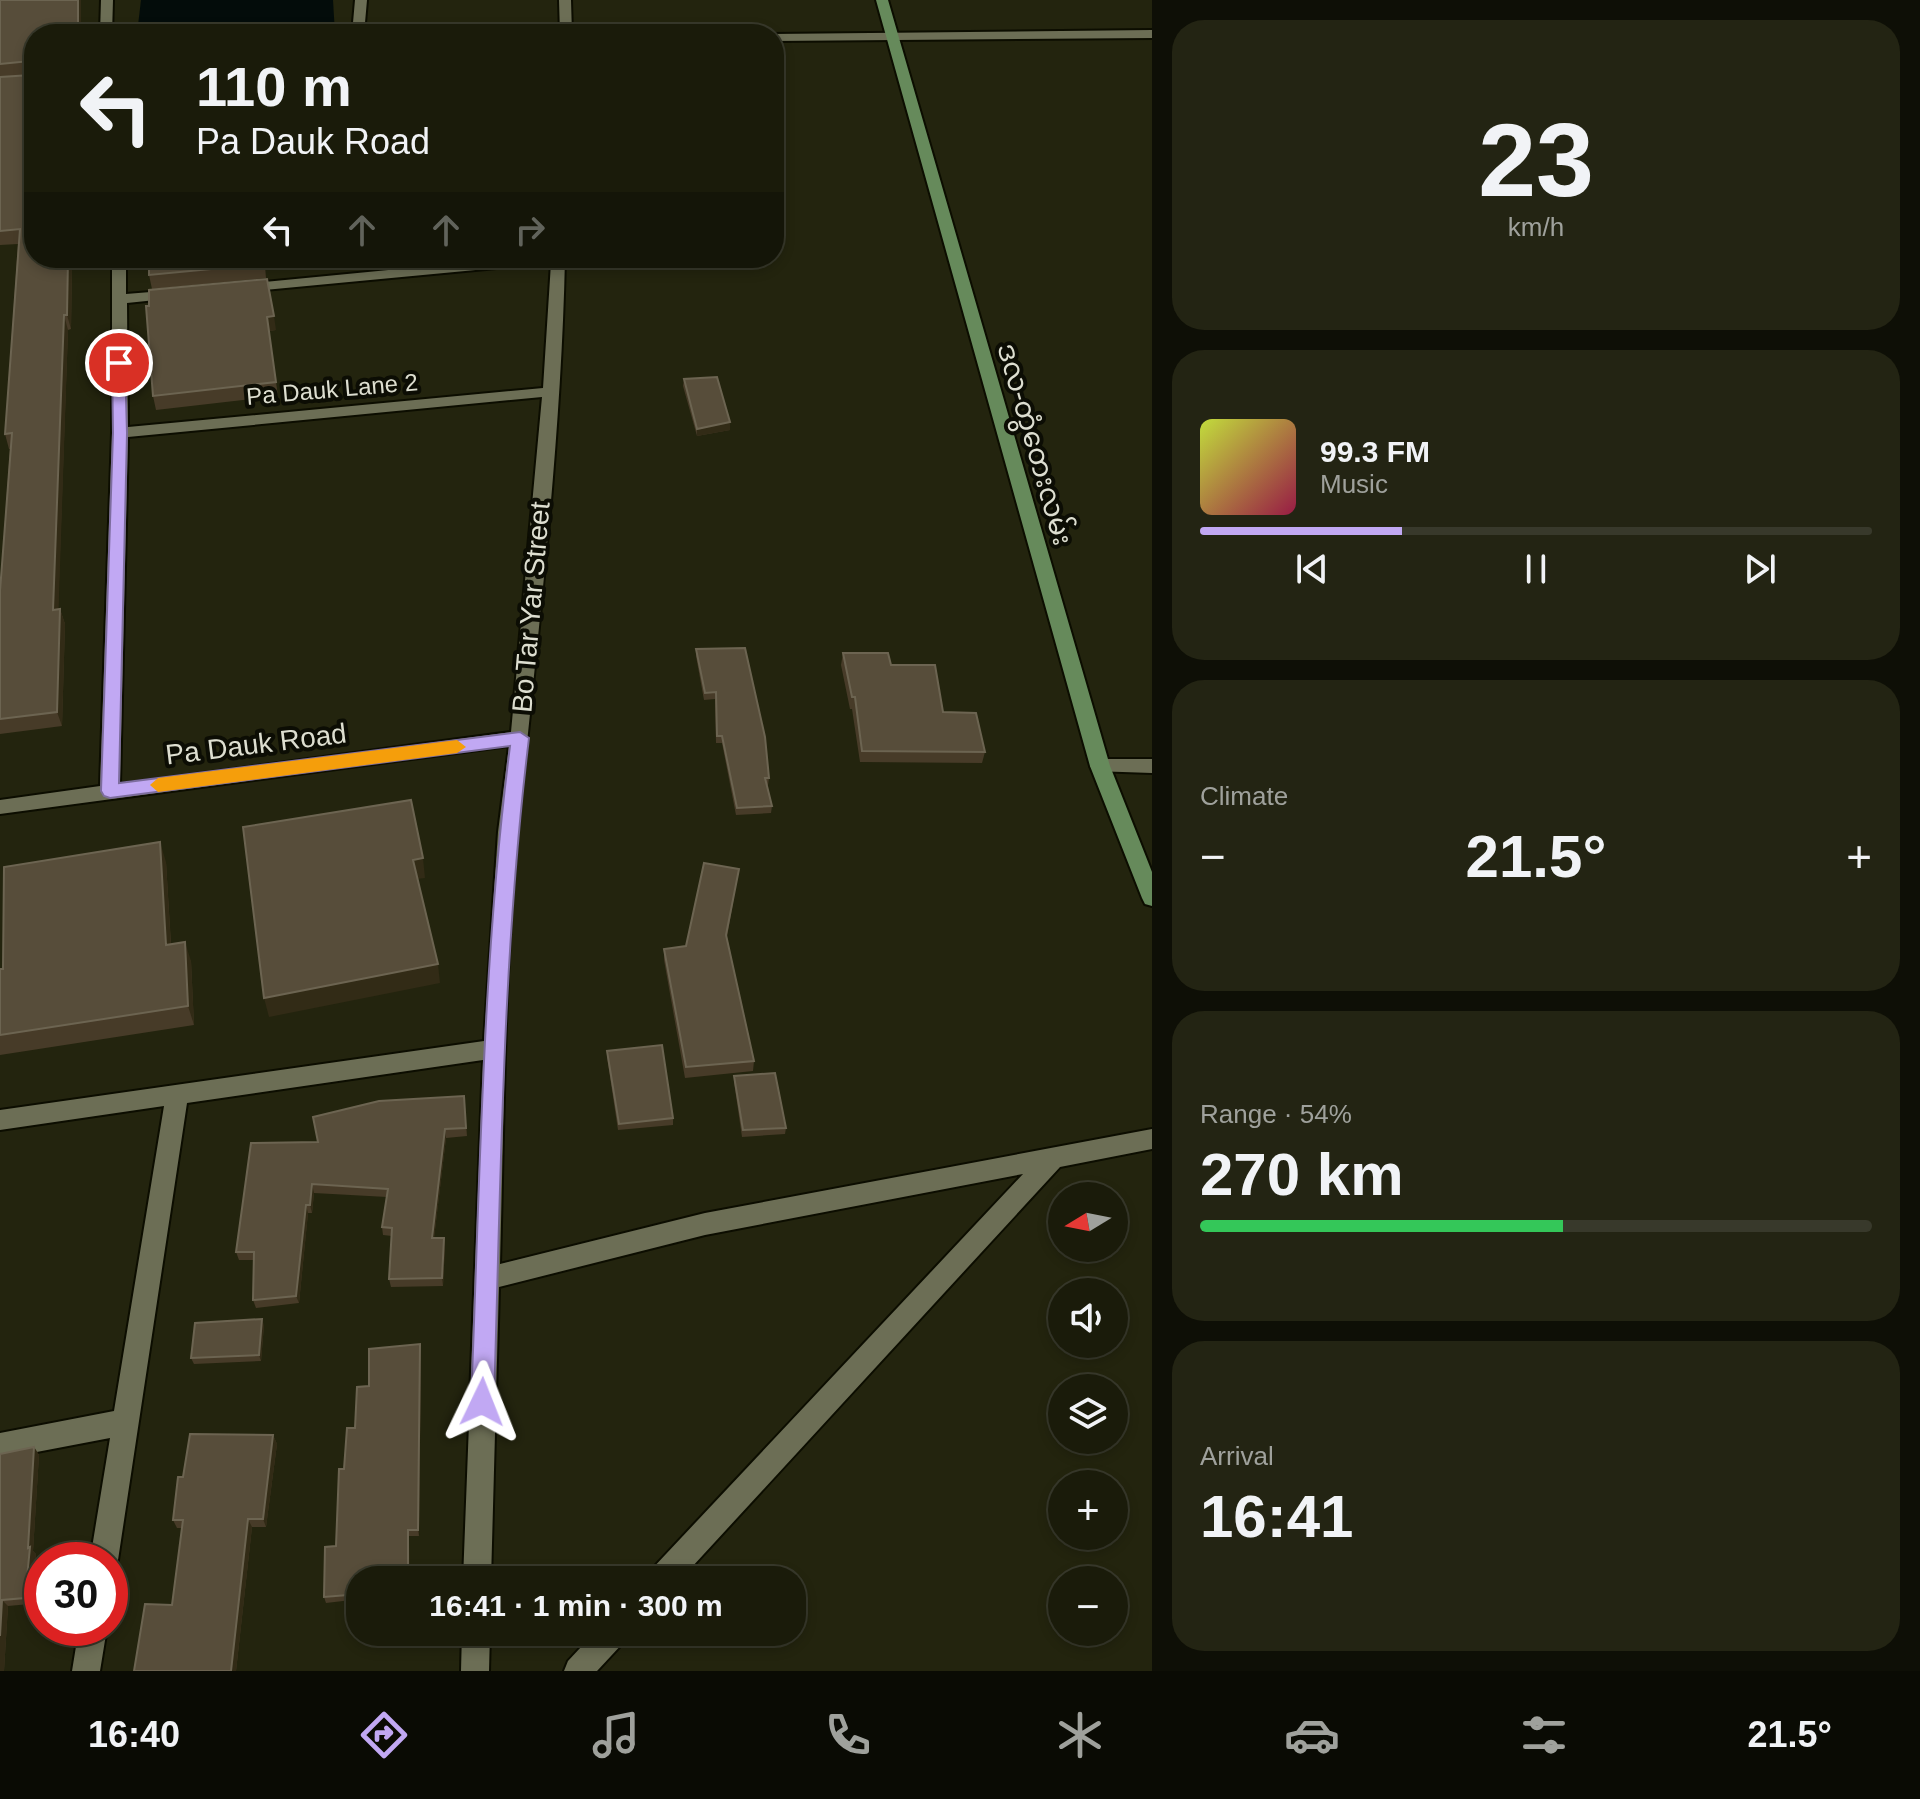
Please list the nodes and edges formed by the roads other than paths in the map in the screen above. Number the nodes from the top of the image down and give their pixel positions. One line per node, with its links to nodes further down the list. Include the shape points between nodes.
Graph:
1 (107, 0): 5 (street)
2 (361, 0): 6 (street)
3 (565, 0): 7 (street)
4 (882, 0): 9 (main road, ဒလ-တွံတေးလမ်း)
5 (106, 24)
6 (359, 24)
7 (566, 24)
8 (1152, 34): 9 (street)
9 (892, 36): 10 (street); 20 (main road, ဒလ-တွံတေးလမ်း)
10 (784, 37)
11 (119, 268): 16 (street)
12 (452, 268): 14 (street)
13 (558, 268): 17 (street, Bo Tar Yar Street)
14 (229, 289)
15 (197, 292): 16 (street)
16 (119, 299): 18 (street)
17 (549, 392): 18 (street, Pa Dauk Lane 2); 19 (street, Bo Tar Yar Street)
18 (120, 433): 22 (street)
19 (520, 738): 22 (street, Pa Dauk Road); 25 (street, Bo Tar Yar Street, via 508,832)
20 (1100, 766): 21 (street); 24 (main road, ဒလ-တွံတေးလမ်း)
21 (1152, 766)
22 (110, 791): 23 (street, Pa Dauk Road)
23 (0, 807)
24 (1152, 898)
25 (495, 1049): 26 (street); 30 (street, Bo Tar Yar Street)
26 (177, 1094): 27 (street); 31 (street)
27 (0, 1120)
28 (1152, 1139): 29 (street)
29 (1053, 1158): 30 (street, via 705,1224); 35 (street)
30 (487, 1279): 34 (street, Bo Tar Yar Street)
31 (126, 1422): 32 (street); 33 (street)
32 (0, 1446)
33 (107, 1542)
34 (477, 1566)
35 (674, 1566)
36 (90, 1646): 39 (street)
37 (476, 1646): 40 (street)
38 (601, 1646): 41 (street)
39 (86, 1671)
40 (475, 1671)
41 (578, 1671)

